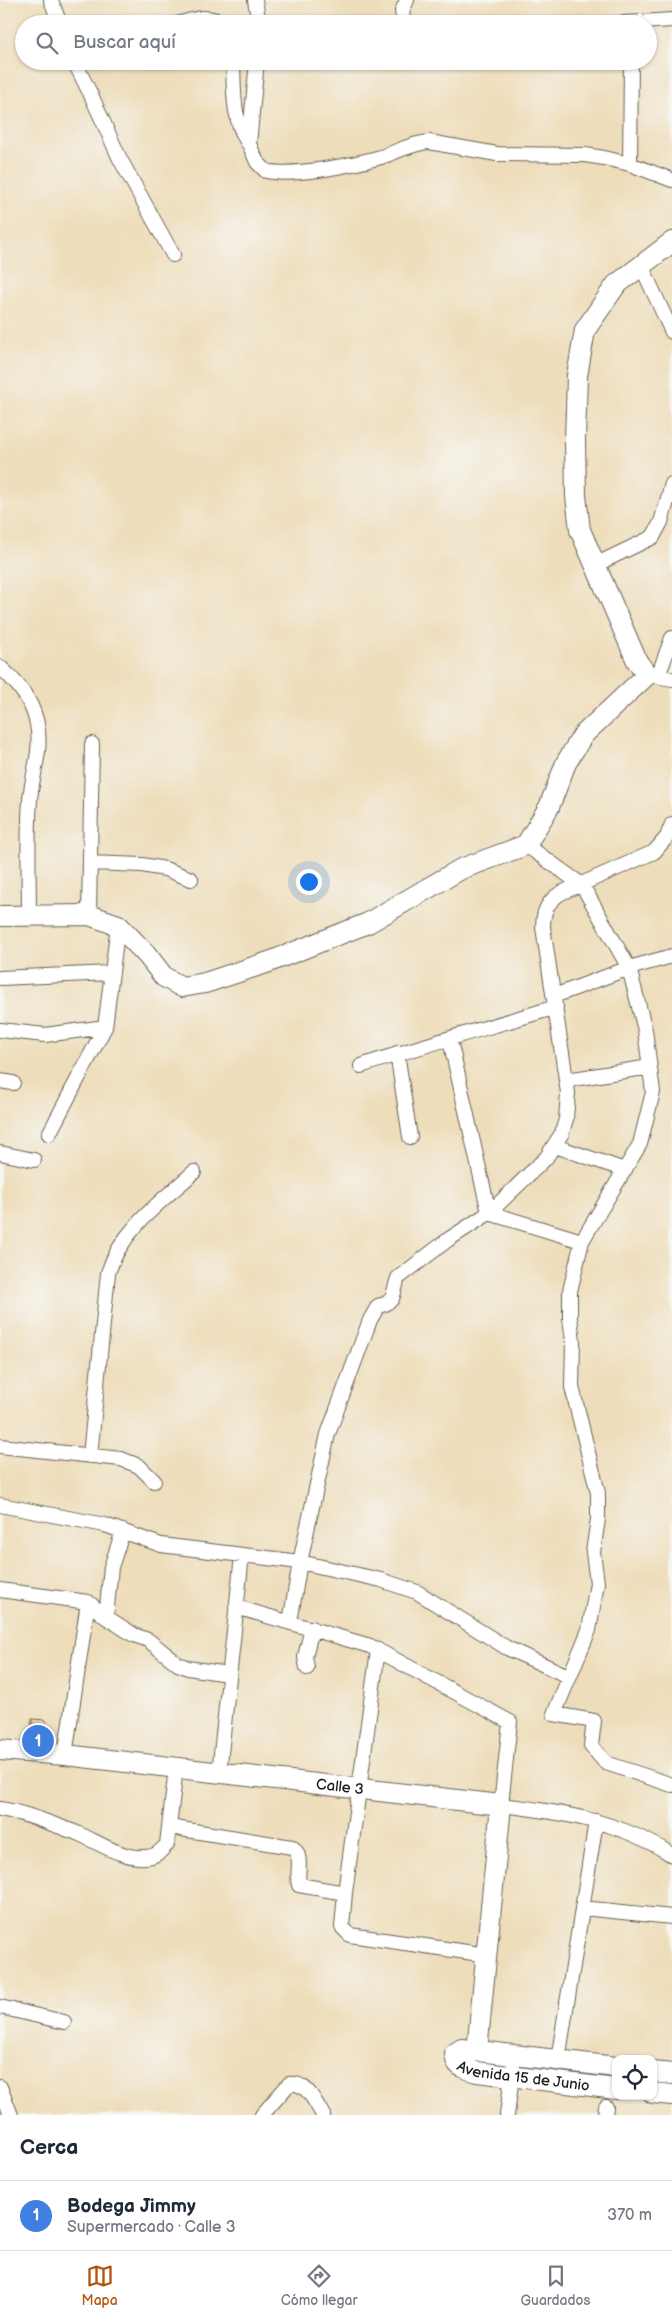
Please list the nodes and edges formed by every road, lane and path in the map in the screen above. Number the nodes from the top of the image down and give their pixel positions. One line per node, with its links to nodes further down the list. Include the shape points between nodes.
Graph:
1 (51, 0): 4 (street)
2 (255, 0): 5 (street)
3 (407, 0): 6 (street)
4 (57, 15)
5 (258, 15)
6 (402, 15)
7 (672, 20): 8 (street)
8 (657, 21)
9 (80, 70): 17 (street, via 120,159)
10 (233, 70): 13 (street, via 237,117)
11 (256, 70): 13 (street)
12 (631, 70): 14 (street)
13 (249, 144): 14 (street, via 261,167 276,173 369,160 429,142 497,154 585,155)
14 (630, 164): 15 (street)
15 (672, 180)
16 (672, 242): 18 (street)
17 (173, 255)
18 (641, 265): 19 (street); 21 (street, via 616,285 585,330 578,376 576,496 580,530)
19 (672, 332)
20 (672, 484): 21 (street, via 653,537)
21 (595, 565): 24 (street, via 636,661)
22 (672, 638): 24 (street)
23 (0, 667): 33 (street, via 29,698 35,720 38,748 30,800)
24 (659, 676): 27 (street, via 583,734 566,763 549,807)
25 (92, 744): 28 (street)
26 (672, 824): 30 (street, via 667,837 654,852)
27 (526, 845): 30 (street); 34 (street, via 460,869 368,923 205,983 182,987 164,977)
28 (90, 863): 29 (street, via 142,865 165,869); 31 (street)
29 (190, 879)
30 (582, 885): 36 (street); 39 (street, via 554,897 545,910 543,927)
31 (89, 915): 33 (street); 34 (street)
32 (0, 916): 33 (street)
33 (29, 916)
34 (118, 925): 37 (street)
35 (672, 956): 36 (street)
36 (629, 968): 39 (street); 45 (street, via 645,1030)
37 (111, 973): 38 (street); 40 (street)
38 (0, 978)
39 (555, 1002): 42 (street); 46 (street)
40 (105, 1027): 41 (street, via 45,1035); 47 (street)
41 (0, 1030)
42 (450, 1040): 43 (street); 54 (street)
43 (397, 1053): 44 (street); 48 (street)
44 (361, 1066)
45 (650, 1067): 46 (street); 52 (street, via 653,1092 640,1144)
46 (567, 1080): 49 (street, via 566,1119)
47 (48, 1134)
48 (410, 1137)
49 (555, 1146): 52 (street); 54 (street)
50 (0, 1153): 51 (street)
51 (34, 1160)
52 (625, 1170): 55 (street)
53 (194, 1172): 57 (street, via 147,1214 112,1261 108,1273)
54 (489, 1213): 55 (street); 62 (street, via 398,1278 392,1299 378,1306 370,1320 328,1434)
55 (582, 1241): 72 (street, via 570,1291 572,1387 598,1493 593,1552 597,1583 588,1630)
56 (0, 1446): 57 (street)
57 (90, 1456): 58 (street, via 121,1459 139,1466)
58 (154, 1481)
59 (0, 1505): 60 (street)
60 (123, 1531): 61 (street, via 161,1544); 66 (street, via 111,1567)
61 (242, 1555): 62 (street); 65 (street)
62 (300, 1562): 67 (street); 72 (street, via 381,1580 417,1592 507,1648)
63 (0, 1590): 64 (street)
64 (88, 1602): 66 (street); 74 (street)
65 (236, 1607): 67 (street); 71 (street)
66 (106, 1617): 71 (street, via 148,1640 178,1664)
67 (290, 1622): 68 (street)
68 (312, 1628): 69 (street); 70 (street, via 305,1657)
69 (378, 1650): 78 (street); 79 (street, via 510,1722)
70 (307, 1668)
71 (228, 1674): 76 (street)
72 (568, 1676): 77 (street, via 554,1714 594,1721 591,1746 595,1753 606,1762)
73 (0, 1750): 74 (street, Calle 3)
74 (65, 1754): 75 (street, Calle 3)
75 (176, 1768): 76 (street, Calle 3); 82 (street)
76 (219, 1773): 78 (street, Calle 3)
77 (672, 1785)
78 (359, 1789): 79 (street, Calle 3); 84 (street)
79 (501, 1805): 81 (street, Calle 3); 87 (street)
80 (0, 1810): 82 (street, via 18,1812 129,1856 146,1858 159,1854 166,1844)
81 (596, 1821): 83 (street, Calle 3, via 647,1840); 85 (street)
82 (169, 1827): 84 (street, via 292,1846 299,1858 299,1885)
83 (672, 1855)
84 (345, 1893): 87 (street, via 342,1926 350,1935)
85 (582, 1908): 86 (street); 92 (street)
86 (672, 1918)
87 (487, 1955): 90 (street)
88 (0, 2006): 89 (street)
89 (64, 2022)
90 (477, 2051): 91 (street, Avenida 15 de Junio); 96 (street, Avenida 15 de Junio, via 462,2049 455,2053 455,2061 459,2066 472,2070)
91 (515, 2055): 92 (street, Avenida 15 de Junio); 96 (street)
92 (558, 2060): 93 (street, Avenida 15 de Junio)
93 (612, 2067)
94 (657, 2072): 95 (street)
95 (672, 2074)
96 (512, 2076): 98 (street, Avenida 15 de Junio); 104 (street)
97 (0, 2087): 101 (street)
98 (612, 2088)
99 (657, 2093): 100 (street)
100 (672, 2095)
101 (11, 2115)
102 (262, 2115): 103 (street, via 289,2084 294,2083 307,2089)
103 (323, 2115)
104 (507, 2115)

